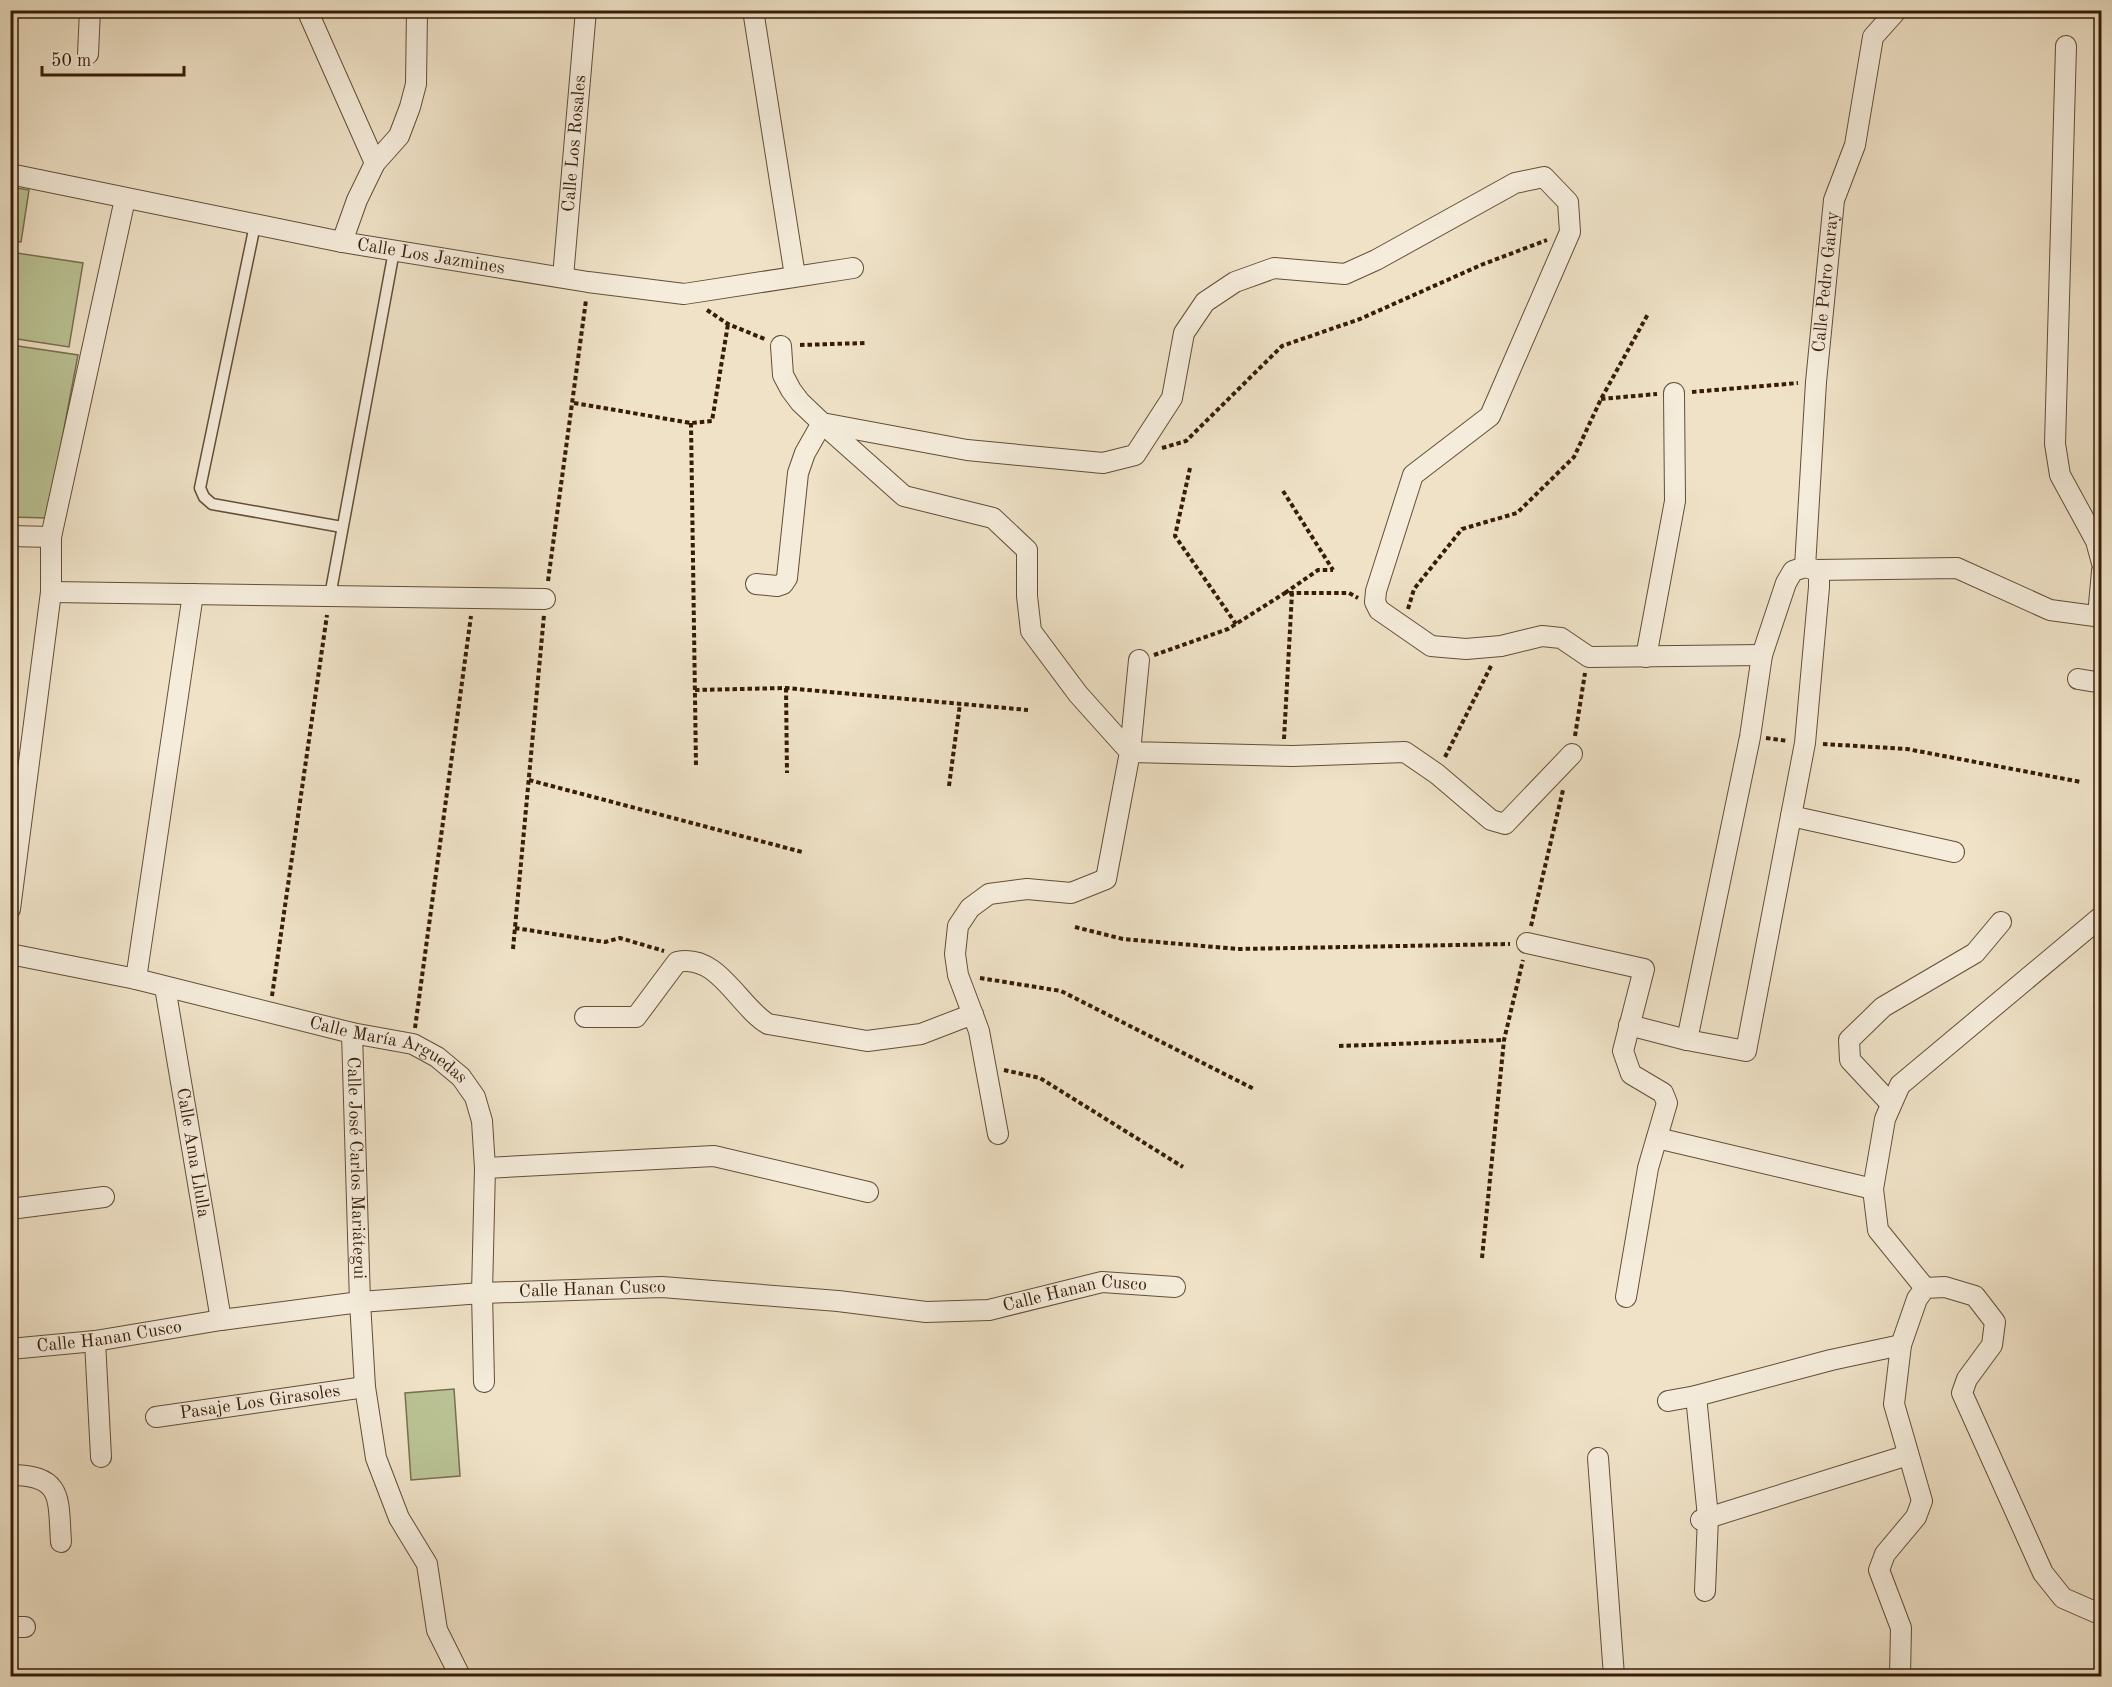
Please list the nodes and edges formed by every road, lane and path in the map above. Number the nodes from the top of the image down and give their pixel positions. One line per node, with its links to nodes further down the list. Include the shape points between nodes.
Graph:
1 (90, 10): 8 (street)
2 (307, 10): 9 (street)
3 (417, 10): 9 (street, via 416,84 410,108 399,136)
4 (586, 10): 18 (street, Calle Los Rosales)
5 (753, 10): 17 (street)
6 (1897, 10): 22 (street, Calle Pedro Garay, via 1873,37 1855,145 1834,200)
7 (2066, 46): 34 (street, via 2055,444 2060,476 2096,541)
8 (88, 54)
9 (375, 163): 14 (street)
10 (10, 174): 11 (street, Calle Los Jazmines)
11 (124, 199): 12 (street, Calle Los Jazmines); 33 (street)
12 (255, 225): 14 (street, Calle Los Jazmines); 31 (lane, via 200,488 212,504)
13 (1570, 232): 28 (path, via 1481,265 1360,319 1281,346 1186,441); 28 (street, via 1568,202 1544,177 1515,183 1345,274 1274,268 1235,282 1205,302 1184,333 1172,398); 48 (street, via 1490,416 1413,475 1375,602 1379,610)
14 (342, 242): 15 (street, Calle Los Jazmines)
15 (394, 250): 18 (street, Calle Los Jazmines); 31 (lane)
16 (853, 268): 17 (street, Calle Los Jazmines)
17 (795, 276): 18 (street, Calle Los Jazmines, via 684,294)
18 (563, 277)
19 (1648, 314): 24 (path)
20 (728, 324): 26 (path, via 712,421)
21 (781, 346): 27 (street, via 783,375 800,402)
22 (1816, 381): 23 (path); 35 (street, Calle Pedro Garay)
23 (1674, 393): 24 (path); 51 (street, via 1675,501)
24 (1601, 399): 48 (path, via 1574,457 1517,513 1462,529 1414,589)
25 (573, 403): 26 (path)
26 (691, 423): 56 (path)
27 (822, 423): 28 (street, via 967,450 1103,463); 37 (street, via 798,473 787,578 777,586); 61 (street, via 904,496 993,518 1027,550 1026,596 1031,631)
28 (1134, 455)
29 (1190, 468): 47 (path, via 1174,536)
30 (1283, 491): 39 (path, via 1333,570 1318,570)
31 (342, 527): 43 (lane)
32 (10, 536): 33 (street)
33 (51, 537): 38 (street)
34 (2102, 562)
35 (1811, 569): 46 (street, via 1957,568 2050,610); 50 (street, via 1793,571 1789,576); 60 (street, Calle Pedro Garay, via 1819,577 1820,587)
36 (2102, 571): 46 (street)
37 (756, 584)
38 (51, 592): 42 (street); 71 (street)
39 (1285, 593): 40 (path); 47 (path)
40 (1292, 593): 41 (path); 63 (path)
41 (1349, 593)
42 (193, 594): 43 (street); 83 (street)
43 (330, 596): 44 (street); 85 (path)
44 (474, 598): 45 (street); 92 (path)
45 (545, 599)
46 (2099, 617)
47 (1236, 624): 52 (path)
48 (1402, 626): 49 (street, via 1431,646)
49 (1501, 646): 51 (street, via 1542,636 1561,638 1589,657); 66 (path)
50 (1762, 655): 51 (street); 59 (street)
51 (1646, 657)
52 (1139, 660): 61 (street)
53 (2079, 679): 54 (street)
54 (2102, 683)
55 (786, 688): 56 (path); 57 (path); 65 (path)
56 (695, 690): 64 (path)
57 (960, 704): 58 (path); 69 (path)
58 (1028, 710)
59 (1750, 737): 60 (path); 91 (street)
60 (1805, 743): 68 (path, via 1907,749); 70 (street, Calle Pedro Garay)
61 (1130, 752): 63 (street); 82 (street, via 1106,879 1071,892 1027,889 989,894 970,908 958,926)
62 (1572, 754): 66 (street, via 1505,824 1491,820)
63 (1284, 755): 66 (street, via 1405,752)
64 (696, 766)
65 (787, 773)
66 (1437, 774)
67 (529, 780): 72 (path)
68 (2081, 782)
69 (949, 786)
70 (1791, 816): 73 (street); 91 (street, Calle Pedro Garay, via 1746,1051)
71 (16, 827): 74 (street)
72 (802, 852)
73 (1954, 852)
74 (10, 909)
75 (2102, 916): 96 (street, via 1900,1085)
76 (2001, 922): 96 (street, via 1975,953 1883,1007 1849,1040 1850,1060)
77 (1075, 927): 79 (path, via 1123,939 1238,949)
78 (515, 928): 80 (path, via 605,942 620,938)
79 (1527, 943): 88 (street, via 1644,969)
80 (666, 952)
81 (10, 954): 83 (street, Calle María Arguedas)
82 (958, 975): 86 (street); 95 (path, via 1061,991)
83 (135, 979): 84 (street, Calle María Arguedas)
84 (165, 987): 85 (street, Calle María Arguedas); 110 (street, Calle Ama Llulla)
85 (270, 1012): 89 (street, Calle María Arguedas)
86 (973, 1014): 87 (street, via 921,1034 867,1041 768,1024 716,972 687,960 677,962 636,1017); 94 (street)
87 (585, 1017)
88 (1629, 1025): 91 (street); 98 (street, via 1623,1051 1631,1074 1663,1093 1667,1103)
89 (352, 1033): 92 (street, Calle María Arguedas); 109 (street, Calle José Carlos Mariátegui)
90 (1504, 1040): 93 (path)
91 (1687, 1040)
92 (413, 1044): 100 (street, Calle María Arguedas, via 437,1057 475,1097 482,1121)
93 (1339, 1046)
94 (986, 1066): 97 (street); 99 (path, via 1040,1078)
95 (1254, 1089)
96 (1891, 1104): 101 (street)
97 (998, 1134)
98 (1657, 1138): 101 (street); 108 (street, via 1648,1168)
99 (1183, 1167)
100 (485, 1168): 102 (street, via 714,1156); 107 (street, Calle María Arguedas)
101 (1873, 1190): 106 (street, via 1878,1230)
102 (868, 1192)
103 (104, 1197): 104 (street)
104 (10, 1209)
105 (1175, 1287): 107 (street, Calle Hanan Cusco, via 1102,1282 989,1310 926,1312 662,1287)
106 (1925, 1288): 112 (street, via 1917,1299); 126 (street, via 1945,1287 1975,1296 1995,1322 1992,1345 1967,1379 1962,1393 2043,1574 2063,1598)
107 (482, 1293): 109 (street, Calle Hanan Cusco); 114 (street, Calle María Arguedas)
108 (1626, 1297)
109 (360, 1302): 110 (street, Calle Hanan Cusco); 115 (street, Calle José Carlos Mariátegui)
110 (221, 1320): 111 (street, Calle Hanan Cusco)
111 (95, 1341): 113 (street, Calle Hanan Cusco); 120 (street)
112 (1901, 1345): 116 (street); 119 (street, via 1894,1404)
113 (10, 1349)
114 (484, 1382)
115 (365, 1387): 118 (street, Pasaje Los Girasoles); 127 (street, Calle José Carlos Mariátegui, via 376,1458 399,1518 428,1564 437,1630)
116 (1696, 1396): 117 (street); 123 (street)
117 (1668, 1401)
118 (156, 1417)
119 (1908, 1455): 123 (street); 129 (street, via 1922,1501 1916,1517 1885,1554 1879,1570 1901,1628)
120 (101, 1457)
121 (1598, 1458): 128 (street)
122 (10, 1475): 124 (street, via 37,1478 51,1485 57,1498)
123 (1704, 1518): 125 (street)
124 (61, 1542)
125 (1705, 1591)
126 (2102, 1615)
127 (460, 1677)
128 (1614, 1677)
129 (1900, 1677)

